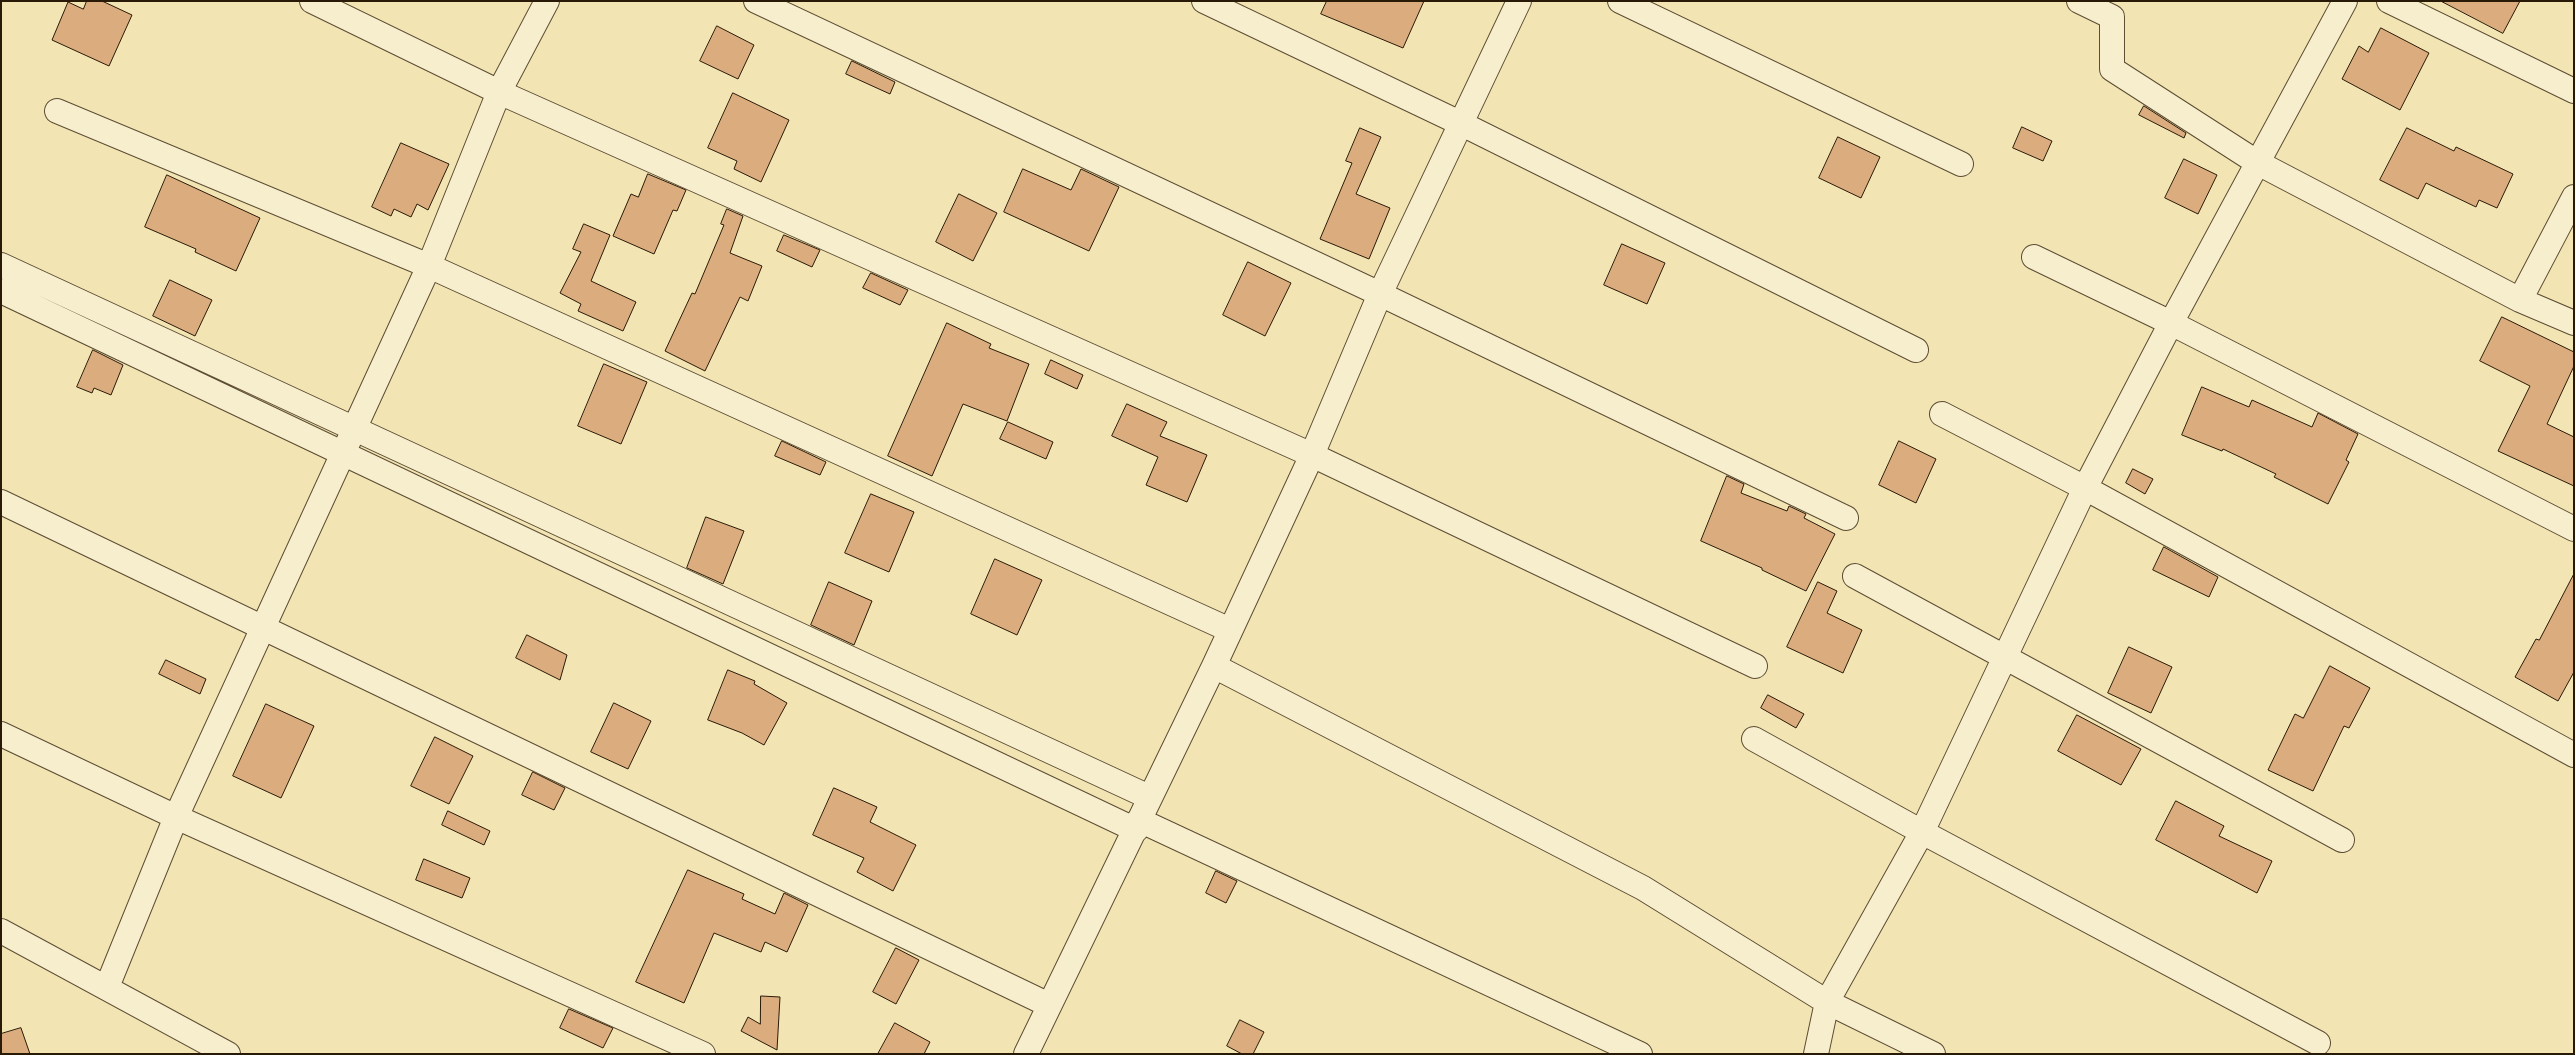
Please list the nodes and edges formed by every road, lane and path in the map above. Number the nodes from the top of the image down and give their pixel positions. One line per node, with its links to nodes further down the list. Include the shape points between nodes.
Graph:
1 (312, 1): 11 (street)
2 (547, 1): 11 (street)
3 (756, 1): 21 (street)
4 (1204, 1): 13 (street)
5 (1519, 1): 13 (street)
6 (1620, 1): 15 (street)
7 (2079, 1): 14 (street, via 2112,17 2112,69)
8 (2345, 1): 14 (street)
9 (2389, 1): 10 (street)
10 (2574, 91)
11 (499, 92): 18 (street); 29 (street)
12 (57, 111): 18 (street)
13 (1462, 124): 21 (street); 25 (street)
14 (2258, 163): 22 (street); 23 (street)
15 (1961, 164)
16 (2574, 197): 22 (street)
17 (2034, 258): 23 (street)
18 (428, 266): 27 (street); 36 (street)
19 (8, 268): 20 (street); 27 (street)
20 (4, 292): 28 (street)
21 (1380, 294): 29 (street); 32 (street)
22 (2520, 300): 24 (street)
23 (2171, 323): 30 (street); 33 (street)
24 (2574, 323)
25 (1916, 350)
26 (1942, 414): 30 (street)
27 (354, 429): 28 (street); 43 (street)
28 (343, 455): 35 (street); 45 (street)
29 (1312, 455): 36 (street); 39 (street)
30 (2085, 488): 37 (street); 42 (street)
31 (1, 502): 35 (street)
32 (1846, 518)
33 (2574, 529)
34 (1855, 576): 37 (street)
35 (264, 628): 44 (street); 51 (street)
36 (1230, 630): 38 (street)
37 (2004, 656): 46 (street); 47 (street)
38 (1214, 666): 43 (street); 50 (street, via 1644,888)
39 (1755, 666)
40 (1, 734): 44 (street)
41 (1754, 739): 46 (street)
42 (2574, 754)
43 (1149, 797): 45 (street)
44 (176, 817): 49 (street); 54 (street)
45 (1137, 825): 51 (street); 56 (street)
46 (1922, 832): 50 (street); 52 (street)
47 (2342, 840)
48 (1, 931): 49 (street)
49 (107, 987): 53 (street)
50 (1827, 1002): 57 (street); 58 (street)
51 (1049, 1005): 55 (street)
52 (2318, 1043)
53 (228, 1054)
54 (703, 1054)
55 (1026, 1054)
56 (1640, 1054)
57 (1816, 1054)
58 (1933, 1054)

